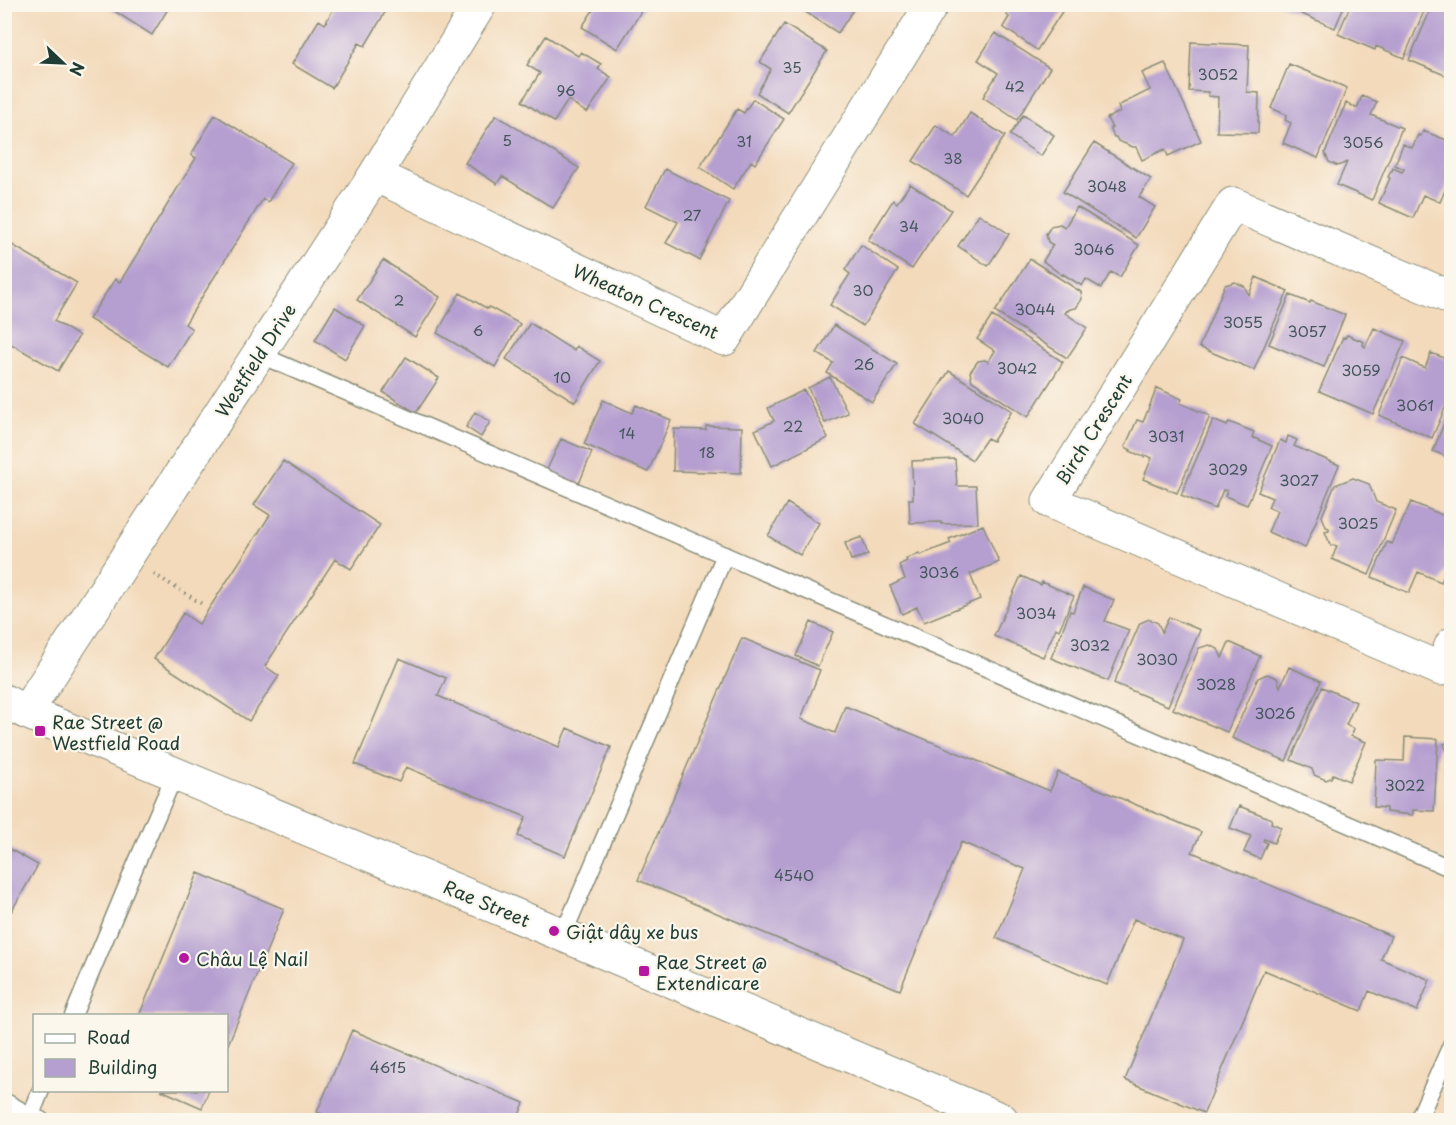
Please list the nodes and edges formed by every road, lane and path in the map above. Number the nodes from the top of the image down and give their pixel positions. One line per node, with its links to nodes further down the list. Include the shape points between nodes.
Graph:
1 (480, 4): 3 (street, Westfield Drive)
2 (932, 4): 3 (street, Wheaton Crescent, via 724,339)
3 (375, 175): 5 (street, Westfield Drive)
4 (1452, 297): 9 (street, Birch Crescent, via 1233,204 1048,501 1441,669)
5 (258, 354): 6 (street, Westfield Drive); 7 (lane)
6 (130, 552): 8 (path, via 147,569); 10 (street, Westfield Drive)
7 (725, 555): 12 (lane); 13 (lane)
8 (202, 604)
9 (1452, 644)
10 (15, 707): 11 (street, Rae Street)
11 (175, 774): 13 (street, Rae Street); 14 (lane)
12 (1452, 869)
13 (563, 935): 19 (street, Rae Street)
14 (74, 1014)
15 (1452, 1043): 20 (lane)
16 (41, 1092): 18 (lane)
17 (4, 1101): 18 (lane)
18 (34, 1119)
19 (1002, 1120)
20 (1418, 1120)

